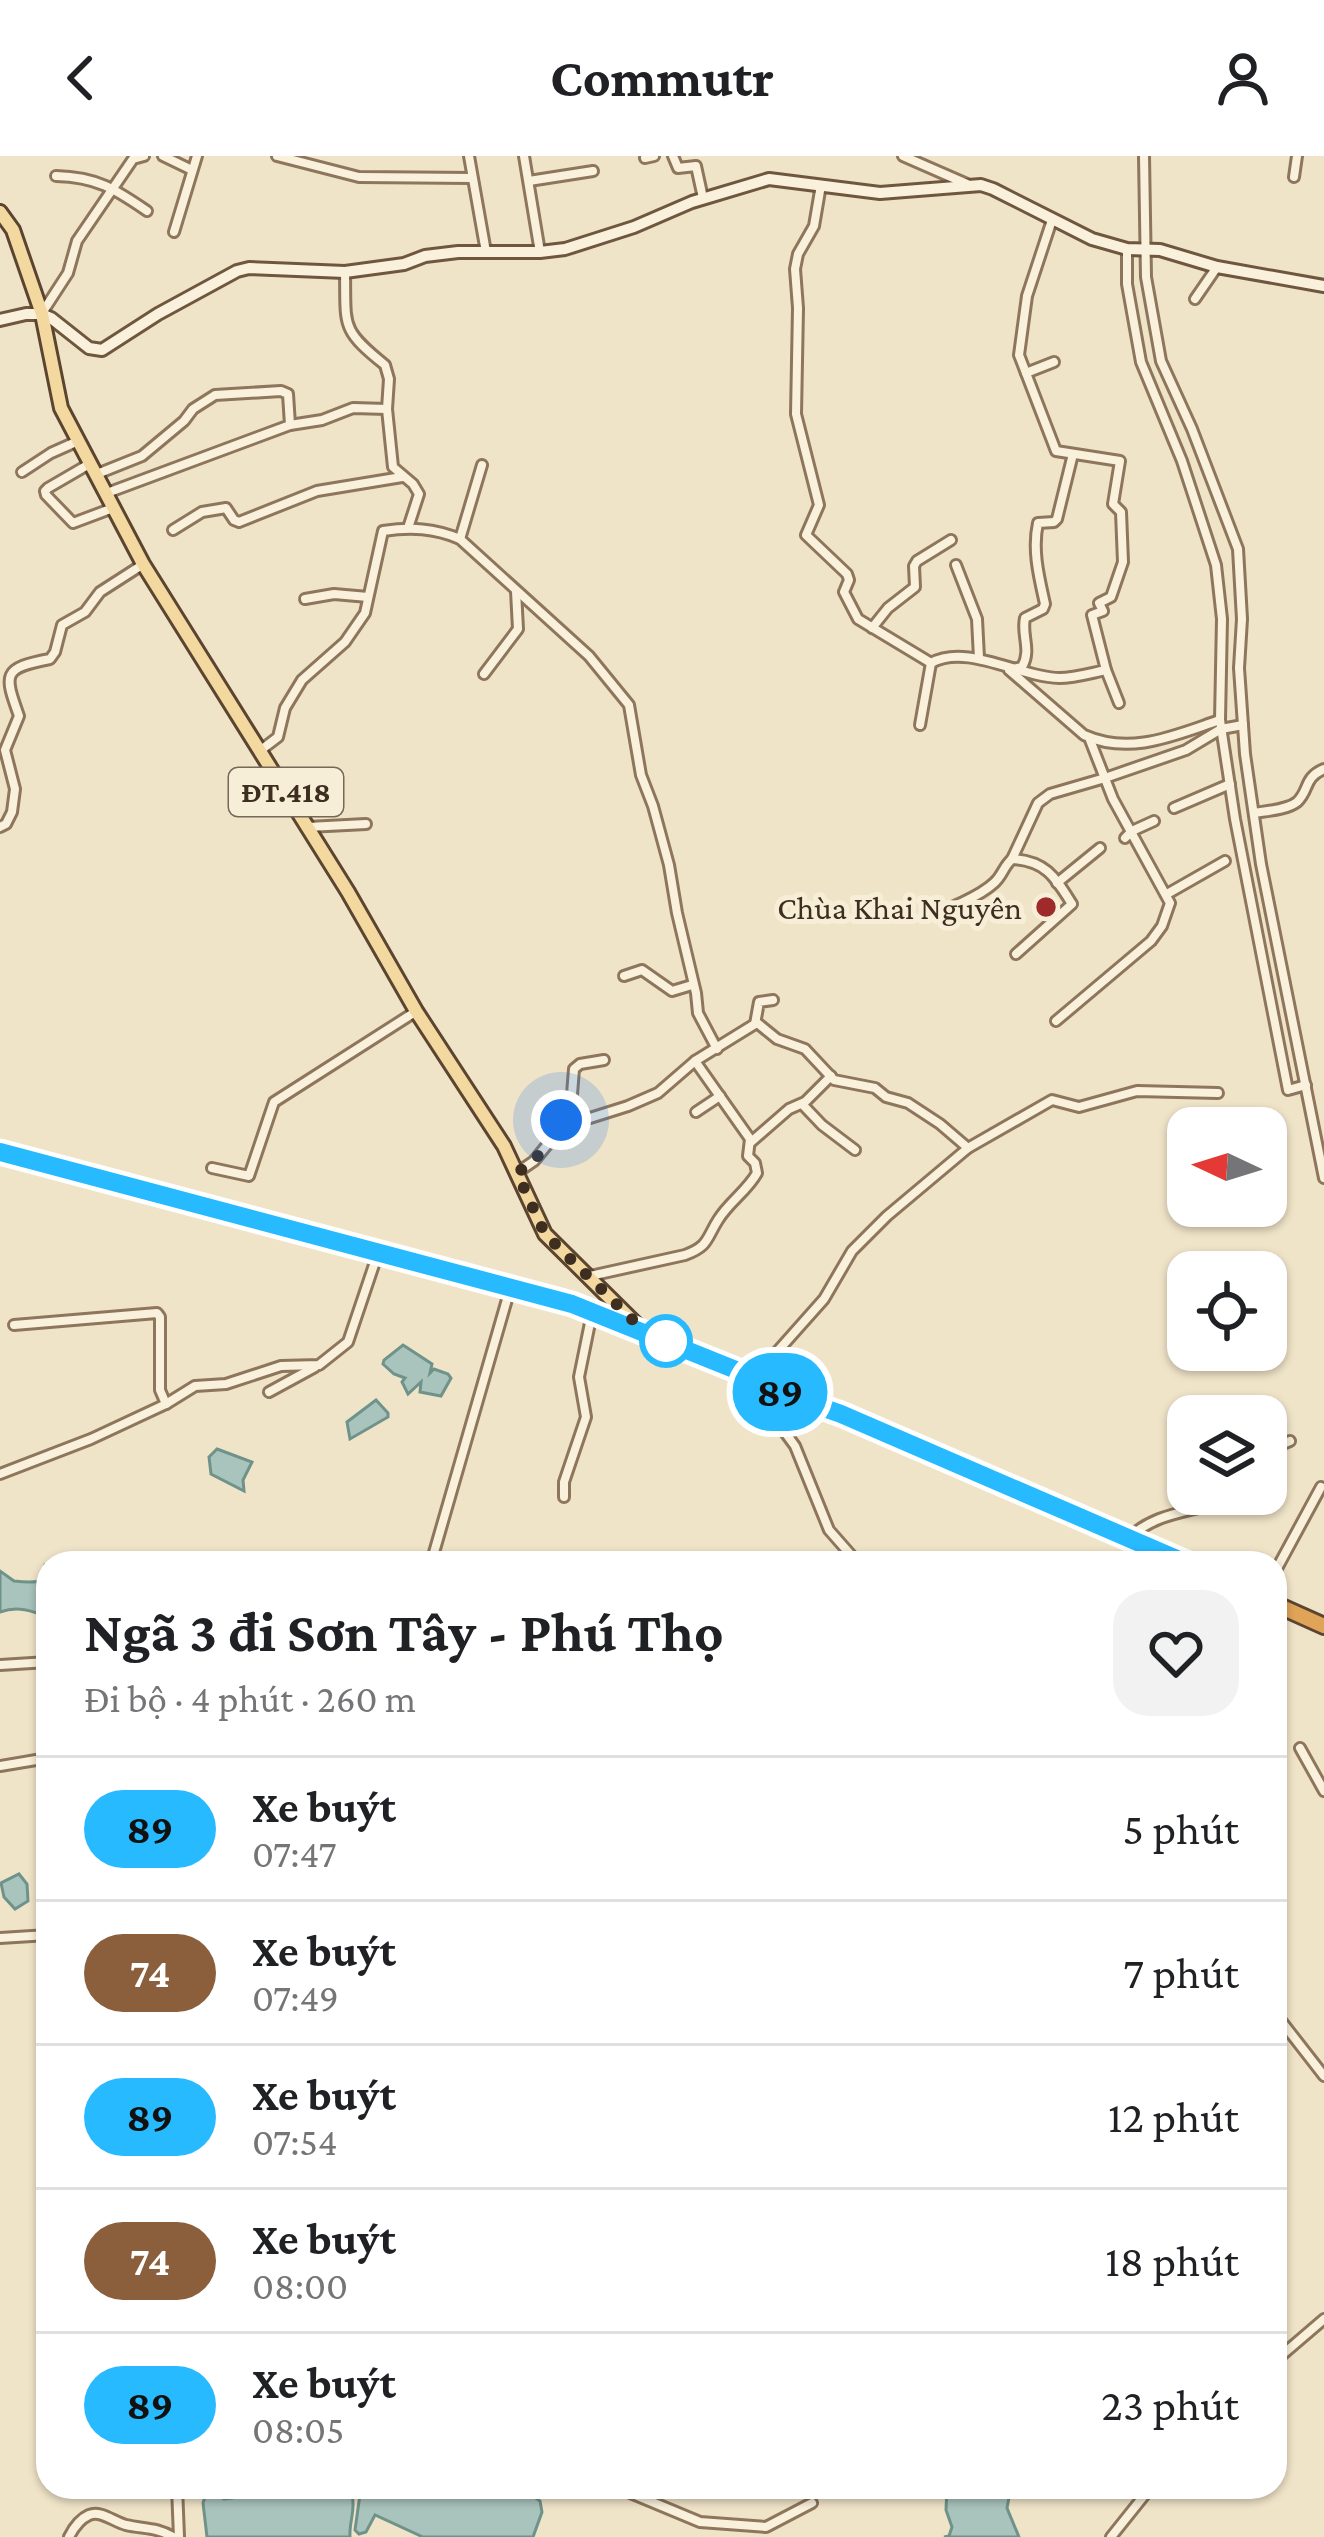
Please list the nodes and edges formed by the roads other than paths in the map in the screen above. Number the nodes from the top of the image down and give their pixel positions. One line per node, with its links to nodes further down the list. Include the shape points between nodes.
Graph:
1 (144, 156): 21 (street)
2 (163, 156): 13 (street)
3 (197, 156): 13 (street)
4 (277, 156): 17 (street, via 359,177)
5 (470, 156): 17 (street)
6 (524, 156): 18 (street)
7 (654, 156): 12 (street)
8 (673, 156): 22 (street, via 678,167 696,166)
9 (903, 156): 20 (street)
10 (1144, 156): 27 (street)
11 (1297, 156): 16 (street)
12 (645, 158)
13 (192, 170): 26 (street)
14 (592, 170): 18 (street)
15 (56, 176): 21 (street)
16 (1294, 177)
17 (472, 178): 29 (street)
18 (529, 181): 28 (street)
19 (821, 185): 20 (street, via 880,193); 22 (street, via 769,178); 57 (street, via 794,269 796,414 818,505 806,535 847,574 847,601)
20 (970, 185): 25 (street)
21 (113, 188): 23 (street); 34 (street)
22 (703, 198): 28 (street)
23 (147, 211)
24 (0, 212): 34 (main road, ĐT.418)
25 (1052, 220): 27 (street); 37 (street, via 1027,296 1019,355)
26 (174, 232)
27 (1136, 249): 30 (street); 65 (street, via 1127,284 1141,362 1216,565); 66 (street, via 1161,361 1238,548)
28 (540, 252): 29 (street)
29 (486, 254): 31 (street)
30 (1216, 267): 32 (street); 33 (street)
31 (344, 272): 34 (street, via 237,271 102,350); 38 (street, via 346,322 385,365)
32 (1324, 286)
33 (1195, 299)
34 (42, 314): 35 (street); 40 (main road, ĐT.418, via 61,408)
35 (0, 320)
36 (1054, 362): 37 (street)
37 (1026, 373): 41 (street, via 1056,452)
38 (387, 409): 39 (street); 45 (street, via 391,460)
39 (290, 425): 43 (street, via 281,391 214,395 142,455); 46 (street)
40 (78, 441): 43 (main road, ĐT.418); 44 (street)
41 (1073, 454): 60 (street, via 1058,519 1036,528 1045,604 1024,618 1026,661); 61 (street, via 1120,461 1113,504 1121,512 1123,562 1112,597 1092,615)
42 (482, 465): 50 (street)
43 (94, 468): 46 (main road, ĐT.418); 47 (street, via 46,495 73,524)
44 (22, 472)
45 (404, 477): 48 (street, via 419,494); 49 (street, via 317,491 239,522 226,508 202,512)
46 (107, 493): 47 (main road, ĐT.418)
47 (114, 507): 52 (main road, ĐT.418)
48 (408, 528): 50 (street); 55 (street, via 383,531)
49 (173, 530)
50 (460, 539): 54 (street)
51 (951, 540): 57 (street, via 917,561 915,587)
52 (143, 564): 68 (main road, ĐT.418); 76 (street, via 62,625 50,659 14,671 8,686 19,716 5,750 15,802)
53 (956, 565): 58 (street, via 977,619)
54 (516, 590): 62 (street, via 518,629); 87 (street, via 629,705)
55 (368, 597): 56 (street); 68 (street, via 345,642 302,680 278,737)
56 (304, 599)
57 (872, 628): 59 (street)
58 (979, 658): 59 (street); 60 (street)
59 (931, 663): 64 (street)
60 (1009, 670): 61 (street, via 1060,678); 67 (street)
61 (1106, 670): 63 (street)
62 (484, 674)
63 (1119, 703)
64 (920, 725)
65 (1220, 725): 66 (street); 67 (street, via 1143,744); 70 (street, via 1186,750); 71 (street)
66 (1243, 725): 73 (street)
67 (1090, 738): 70 (street)
68 (260, 751): 77 (main road, ĐT.418)
69 (1324, 769): 73 (street, via 1292,805)
70 (1105, 778): 78 (street); 80 (street, via 1038,803)
71 (1229, 784): 72 (street); 96 (street, via 1288,1090)
72 (1174, 808)
73 (1254, 814): 96 (street)
74 (1154, 821): 78 (street)
75 (366, 824): 77 (street)
76 (0, 827)
77 (308, 827): 89 (main road, ĐT.418)
78 (1129, 834): 83 (street)
79 (1100, 848): 82 (street)
80 (1012, 859): 82 (street, via 1044,866); 84 (street, via 988,889)
81 (1225, 861): 83 (street)
82 (1057, 883): 85 (street, via 1072,904)
83 (1167, 894): 91 (street, via 1169,912 1151,941)
84 (928, 915)
85 (1016, 954)
86 (624, 976): 87 (street, via 642,970 672,991)
87 (692, 985): 92 (street)
88 (773, 1000): 90 (street, via 757,1004)
89 (416, 1011): 106 (street, via 274,1102 249,1176); 107 (main road, ĐT.418)
90 (756, 1022): 92 (street); 95 (street, via 806,1049)
91 (1056, 1022)
92 (717, 1049): 94 (street)
93 (604, 1060): 101 (street, via 574,1069)
94 (695, 1061): 98 (street); 101 (street, via 658,1093)
95 (831, 1076): 99 (street); 103 (street, via 908,1102)
96 (1306, 1085): 108 (street)
97 (1218, 1093): 103 (street, via 1137,1090 1079,1107 1052,1100)
98 (720, 1096): 100 (street); 102 (street)
99 (802, 1104): 102 (street); 104 (street)
100 (696, 1112)
101 (570, 1120): 107 (street, via 553,1127)
102 (751, 1142): 110 (street, via 757,1173 699,1250)
103 (968, 1148): 116 (street, via 852,1251 824,1299)
104 (855, 1150)
105 (0, 1152): 109 (highway)
106 (212, 1168)
107 (517, 1173): 110 (main road, ĐT.418, via 545,1234)
108 (1324, 1178)
109 (379, 1251): 111 (highway); 115 (street, via 348,1342)
110 (589, 1276): 114 (main road, ĐT.418)
111 (510, 1288): 112 (highway); 126 (street)
112 (593, 1312): 114 (highway); 123 (street, via 579,1377 586,1418)
113 (14, 1325): 118 (street, via 157,1313)
114 (644, 1331): 116 (highway)
115 (319, 1365): 117 (street); 118 (street, via 195,1386)
116 (746, 1377): 125 (highway); 127 (street, via 795,1446 829,1530)
117 (268, 1392)
118 (166, 1404): 121 (street)
119 (1290, 1441): 120 (street)
120 (1287, 1442)
121 (1, 1473)
122 (1321, 1487): 129 (street)
123 (564, 1497)
124 (1171, 1515): 125 (street)
125 (1130, 1537): 128 (highway)
126 (434, 1551)
127 (848, 1551)
128 (1160, 1551)
129 (1286, 1551)
130 (1287, 1609): 131 (highway)
131 (1324, 1626)
132 (36, 1662): 133 (street)
133 (0, 1666)
134 (1300, 1748): 137 (street)
135 (36, 1760): 136 (street)
136 (0, 1766)
137 (1324, 1791)
138 (36, 1936): 139 (street)
139 (0, 1937)
140 (1287, 2028): 141 (street)
141 (1324, 2076)
142 (1324, 2319): 143 (street)
143 (1287, 2351)
144 (177, 2499): 149 (street)
145 (645, 2499): 147 (street, via 700,2522 766,2527)
146 (1140, 2499): 150 (street)
147 (812, 2504)
148 (69, 2537): 149 (street, via 99,2514)
149 (176, 2537)
150 (1112, 2537)

